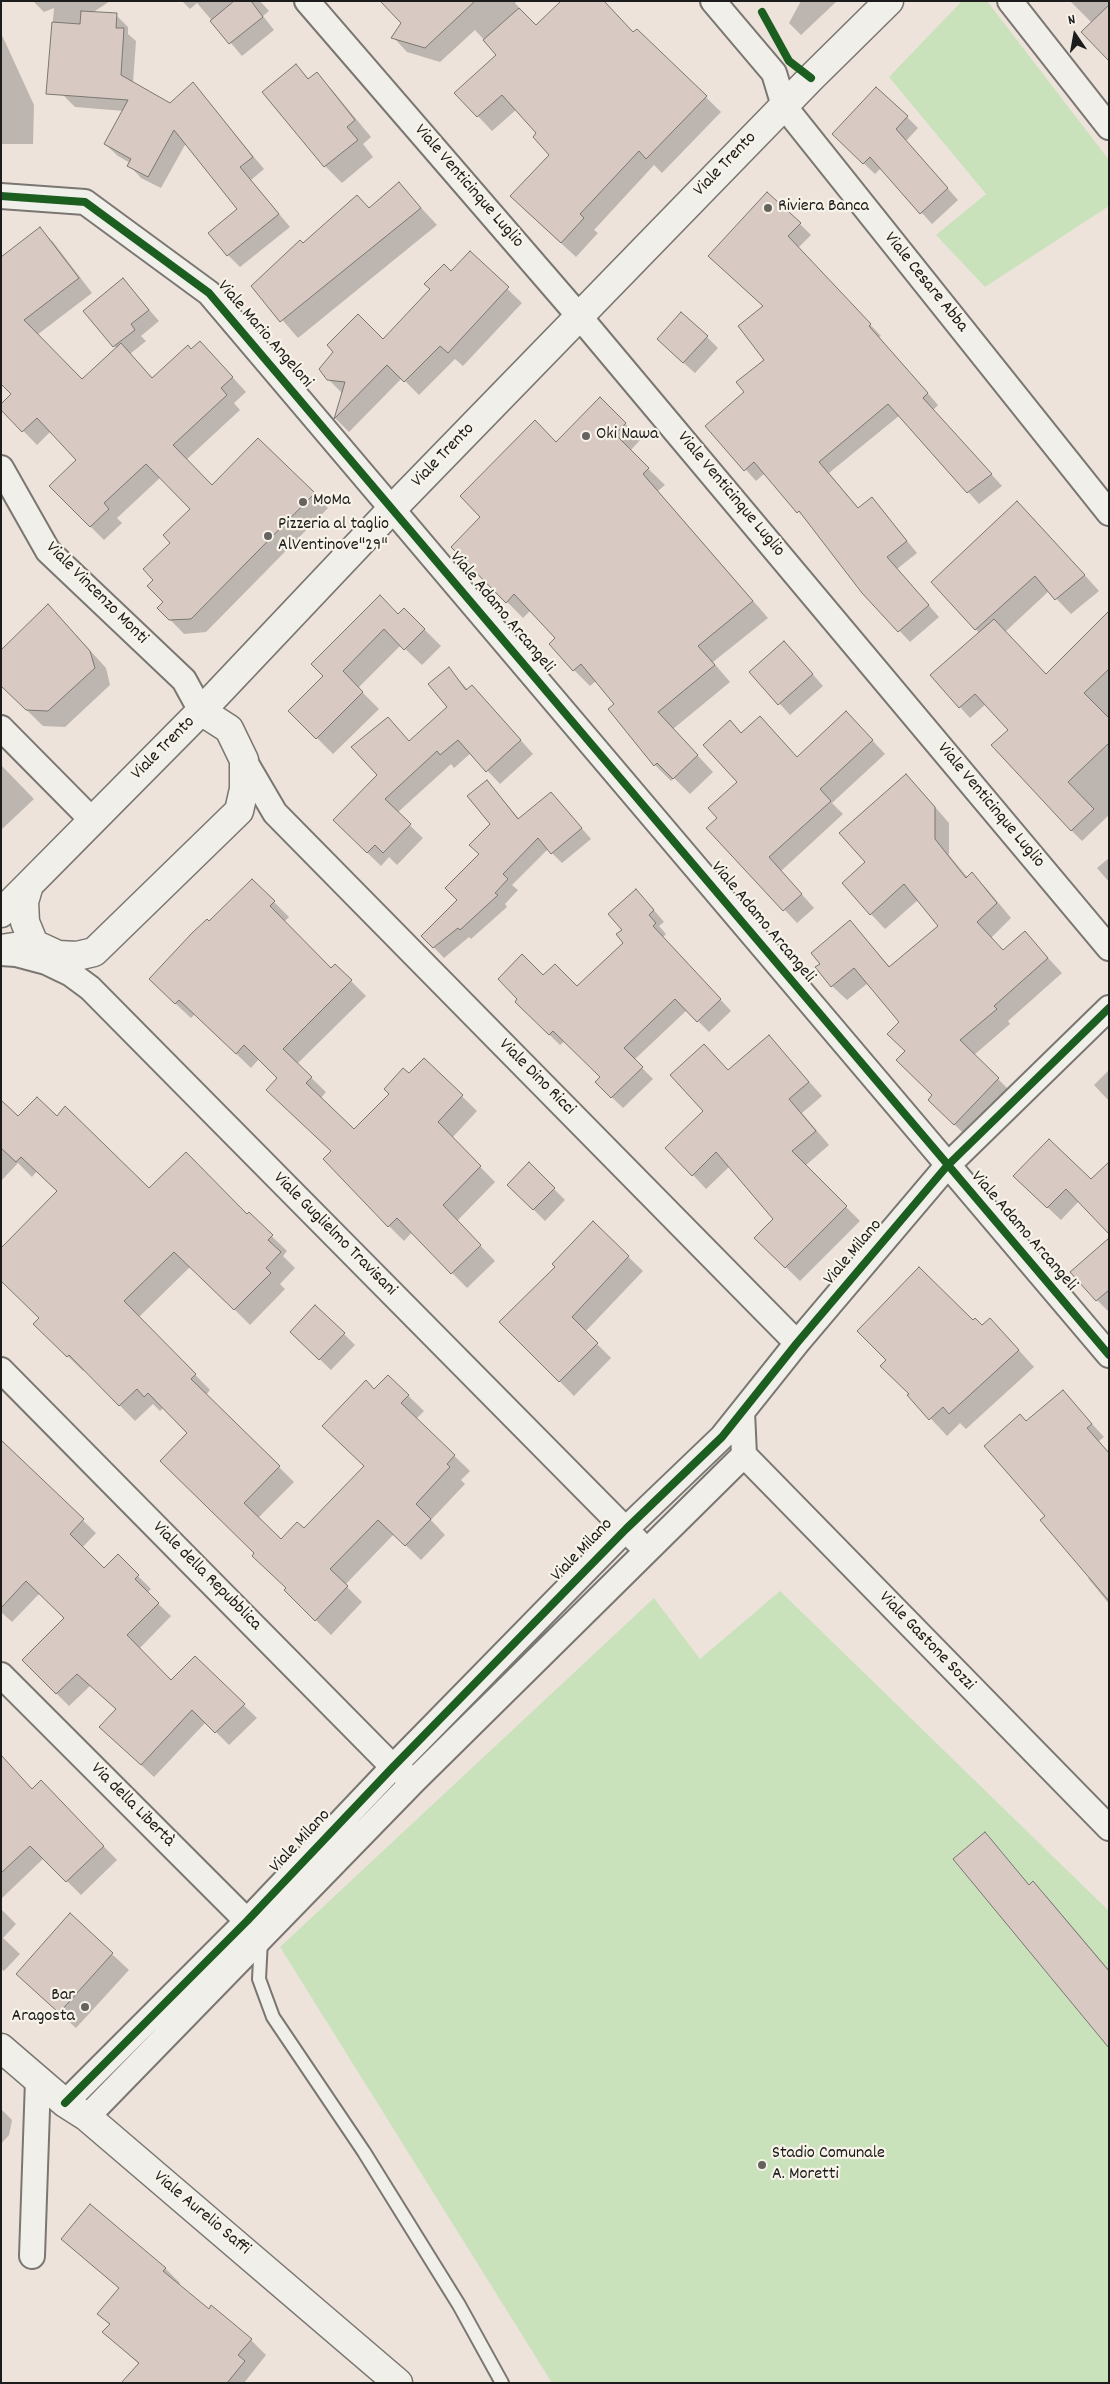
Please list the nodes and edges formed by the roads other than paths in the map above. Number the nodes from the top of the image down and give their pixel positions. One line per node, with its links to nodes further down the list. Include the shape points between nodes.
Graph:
1 (307, 1): 8 (street, Viale Venticinque Luglio)
2 (713, 1): 5 (street, Viale Cesare Abba, via 774,73)
3 (889, 1): 5 (street, Viale Trento)
4 (1010, 1): 6 (street)
5 (784, 106): 8 (street, Viale Trento); 11 (street, Viale Cesare Abba)
6 (1109, 127)
7 (1, 196): 10 (street, Viale Mario Angeloni, via 85,202 209,293)
8 (579, 316): 10 (street, Viale Trento); 21 (street, Viale Venticinque Luglio)
9 (1, 468): 12 (street, Viale Vincenzo Monti, via 48,551 184,680)
10 (393, 508): 12 (street, Viale Trento); 27 (street, Viale Adamo Arcangeli)
11 (1109, 513)
12 (201, 711): 14 (street, Viale Dino Ricci, via 229,729); 17 (street, Viale Trento)
13 (1, 728): 17 (street)
14 (244, 760): 15 (street, Viale Dino Ricci, via 244,789); 16 (street, Viale Dino Ricci)
15 (239, 811): 16 (street, via 257,808); 23 (street)
16 (275, 813): 28 (street, Viale Dino Ricci)
17 (93, 821): 18 (street, Viale Trento)
18 (30, 884): 19 (street, Viale Trento); 20 (street, via 24,902 26,922)
19 (4, 906)
20 (34, 944): 22 (street); 23 (street, via 58,955 77,956)
21 (1109, 948)
22 (1, 949)
23 (94, 952): 25 (street, via 92,966)
24 (1, 953): 25 (street, Viale Guglielmo Travisani, via 46,962 72,974)
25 (106, 1005): 33 (street, Viale Guglielmo Travisani)
26 (1109, 1008): 27 (street, Viale Milano)
27 (947, 1166): 28 (street, Viale Milano); 29 (street, Viale Adamo Arcangeli)
28 (797, 1344): 31 (street, Viale Milano)
29 (1109, 1356)
30 (1, 1370): 36 (street, Viale della Repubblica)
31 (742, 1412): 32 (street); 33 (street, Viale Milano, via 722,1437)
32 (744, 1455): 34 (street, Viale Milano); 38 (street, Viale Gastone Sozzi)
33 (626, 1529): 34 (street, Viale Guglielmo Travisani); 36 (street, Viale Milano)
34 (647, 1551): 37 (street, Viale Milano)
35 (1, 1675): 39 (street, Via della Libertà)
36 (393, 1767): 37 (street, Viale della Repubblica); 39 (street, Viale Milano)
37 (414, 1781): 39 (street, Viale Milano)
38 (1109, 1828)
39 (254, 1931): 42 (street, Viale Milano); 45 (lane, via 259,1979 273,2017 380,2177 459,2305)
40 (1, 2048): 41 (street, Viale Aurelio Saffi)
41 (38, 2080): 42 (street, Viale Aurelio Saffi); 43 (street)
42 (76, 2110): 44 (street, Viale Aurelio Saffi)
43 (32, 2256)
44 (398, 2383)
45 (502, 2383)

